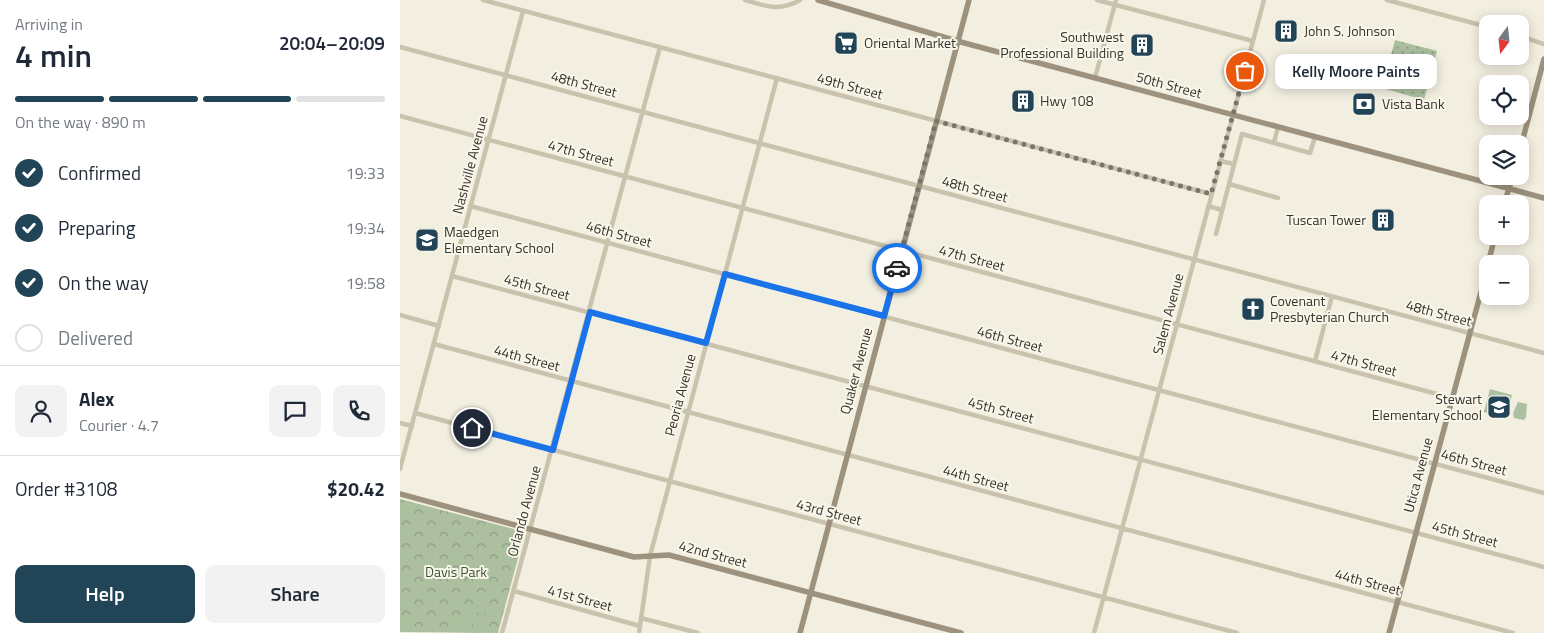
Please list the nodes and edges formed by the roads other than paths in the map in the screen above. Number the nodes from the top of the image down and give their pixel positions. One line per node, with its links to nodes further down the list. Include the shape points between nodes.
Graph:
1 (483, 0): 10 (street, 49th Street)
2 (745, 0): 3 (street, via 777,8)
3 (800, 0)
4 (818, 0): 13 (main road, 50th Street)
5 (969, 0): 13 (main road, Quaker Avenue)
6 (1097, 0): 9 (street)
7 (1264, 0): 14 (street, Salem Avenue)
8 (1387, 0): 11 (street)
9 (1115, 2): 14 (street); 21 (street)
10 (523, 11): 17 (street, 49th Street); 19 (street, Nashville Avenue)
11 (1479, 25)
12 (1529, 39): 15 (street)
13 (957, 41): 21 (main road, 50th Street); 25 (main road, Quaker Avenue)
14 (1253, 41): 23 (street, Salem Avenue)
15 (1544, 44)
16 (400, 47): 19 (street, 48th Street)
17 (660, 47): 20 (street, 49th Street); 22 (street, Orlando Avenue)
18 (1544, 59): 27 (main road)
19 (505, 75): 22 (street, 48th Street); 29 (street, Nashville Avenue)
20 (777, 78): 25 (street, 49th Street); 31 (street, Peoria Avenue)
21 (1095, 78): 23 (main road, 50th Street)
22 (643, 112): 31 (street, 48th Street); 34 (street, Orlando Avenue)
23 (1233, 115): 26 (main road, 50th Street); 32 (street, Salem Avenue)
24 (400, 116): 29 (street, 47th Street)
25 (936, 121): 37 (main road, Quaker Avenue); 39 (street, 49th Street)
26 (1278, 127): 28 (main road, 50th Street); 30 (street)
27 (1524, 135)
28 (1315, 137): 30 (street, via 1310,152); 38 (main road, 50th Street)
29 (488, 140): 34 (street, 47th Street); 43 (street, Nashville Avenue)
30 (1274, 142): 33 (street, via 1242,134)
31 (760, 143): 37 (street, 48th Street); 45 (street, Peoria Avenue)
32 (1220, 161): 33 (street); 39 (street, Salem Avenue)
33 (1234, 164): 35 (street)
34 (626, 176): 45 (street, 47th Street); 48 (street, Orlando Avenue)
35 (1229, 184): 41 (street); 46 (street)
36 (1509, 185): 38 (main road)
37 (919, 186): 49 (main road, Quaker Avenue); 50 (street, 48th Street)
38 (1508, 188): 40 (main road); 42 (main road, 50th Street)
39 (1211, 194): 44 (street, Salem Avenue)
40 (1506, 195)
41 (1278, 198)
42 (1544, 198)
43 (470, 206): 48 (street, 46th Street); 52 (street, Nashville Avenue)
44 (1208, 206): 46 (street); 50 (street, Salem Avenue)
45 (742, 208): 49 (street, 47th Street); 51 (street, Peoria Avenue)
46 (1222, 210): 47 (street)
47 (1216, 234)
48 (608, 243): 51 (street, 46th Street); 55 (street, Orlando Avenue)
49 (902, 250): 57 (main road, Quaker Avenue); 58 (street, 47th Street)
50 (1194, 259): 53 (street, 48th Street); 58 (street, Salem Avenue)
51 (725, 274): 57 (street, 46th Street); 61 (street, Peoria Avenue)
52 (452, 276): 55 (street, 45th Street); 59 (street, Nashville Avenue)
53 (1332, 296): 60 (street, 48th Street); 64 (street)
54 (1479, 297): 60 (main road, Utica Avenue)
55 (590, 312): 61 (street, 45th Street); 65 (street, Orlando Avenue)
56 (400, 315): 59 (street)
57 (884, 316): 66 (main road, Quaker Avenue); 67 (street, 46th Street)
58 (1177, 324): 64 (street, 47th Street); 67 (street, Salem Avenue)
59 (438, 326): 62 (street, Nashville Avenue)
60 (1469, 333): 63 (street, 48th Street); 68 (main road, Utica Avenue)
61 (706, 343): 66 (street, 45th Street); 69 (street, Peoria Avenue)
62 (434, 344): 65 (street, 44th Street); 70 (street, Nashville Avenue)
63 (1544, 353)
64 (1315, 361): 68 (street, 47th Street)
65 (571, 381): 69 (street, 44th Street); 73 (street, Orlando Avenue)
66 (866, 386): 74 (main road, Quaker Avenue); 75 (street, 45th Street)
67 (1160, 390): 75 (street, Salem Avenue); 76 (street, 46th Street)
68 (1452, 398): 76 (main road, Utica Avenue)
69 (688, 412): 74 (street, 44th Street); 78 (street, Peoria Avenue)
70 (415, 413): 72 (street, Nashville Avenue); 73 (street, 43rd Street)
71 (400, 423): 72 (street)
72 (412, 426): 77 (street, Nashville Avenue)
73 (553, 450): 78 (street, 43rd Street); 83 (street, Orlando Avenue)
74 (847, 454): 81 (main road, Quaker Avenue); 82 (street, 44th Street)
75 (1141, 459): 82 (street, Salem Avenue); 84 (street, 45th Street)
76 (1434, 464): 79 (street, 46th Street); 84 (main road, Utica Avenue)
77 (400, 470)
78 (669, 481): 81 (street, 43rd Street); 85 (street, Peoria Avenue)
79 (1544, 493)
80 (400, 494): 83 (main road, 42nd Street)
81 (829, 524): 88 (main road, Quaker Avenue); 89 (street, 43rd Street)
82 (1123, 528): 89 (street, Salem Avenue); 90 (street, 44th Street)
83 (531, 529): 85 (main road, 42nd Street, via 634,556); 87 (street, Orlando Avenue)
84 (1416, 533): 86 (street, 45th Street); 90 (main road, Utica Avenue)
85 (650, 556): 88 (main road, 42nd Street, via 668,555); 91 (street, Peoria Avenue)
86 (1544, 567)
87 (514, 591): 92 (street, 41st Street); 94 (street, Orlando Avenue)
88 (810, 593): 93 (main road, 42nd Street); 97 (main road, Quaker Avenue)
89 (1104, 597): 99 (street, Salem Avenue); 100 (street, 43rd Street)
90 (1397, 602): 101 (main road, Utica Avenue); 102 (street, 44th Street)
91 (641, 618): 92 (street, Peoria Avenue); 96 (street)
92 (640, 626): 95 (street, Peoria Avenue)
93 (948, 631): 98 (main road, 42nd Street)
94 (502, 633)
95 (639, 633)
96 (698, 633)
97 (800, 633)
98 (961, 633)
99 (1094, 633)
100 (1237, 633)
101 (1389, 633)
102 (1514, 633)

